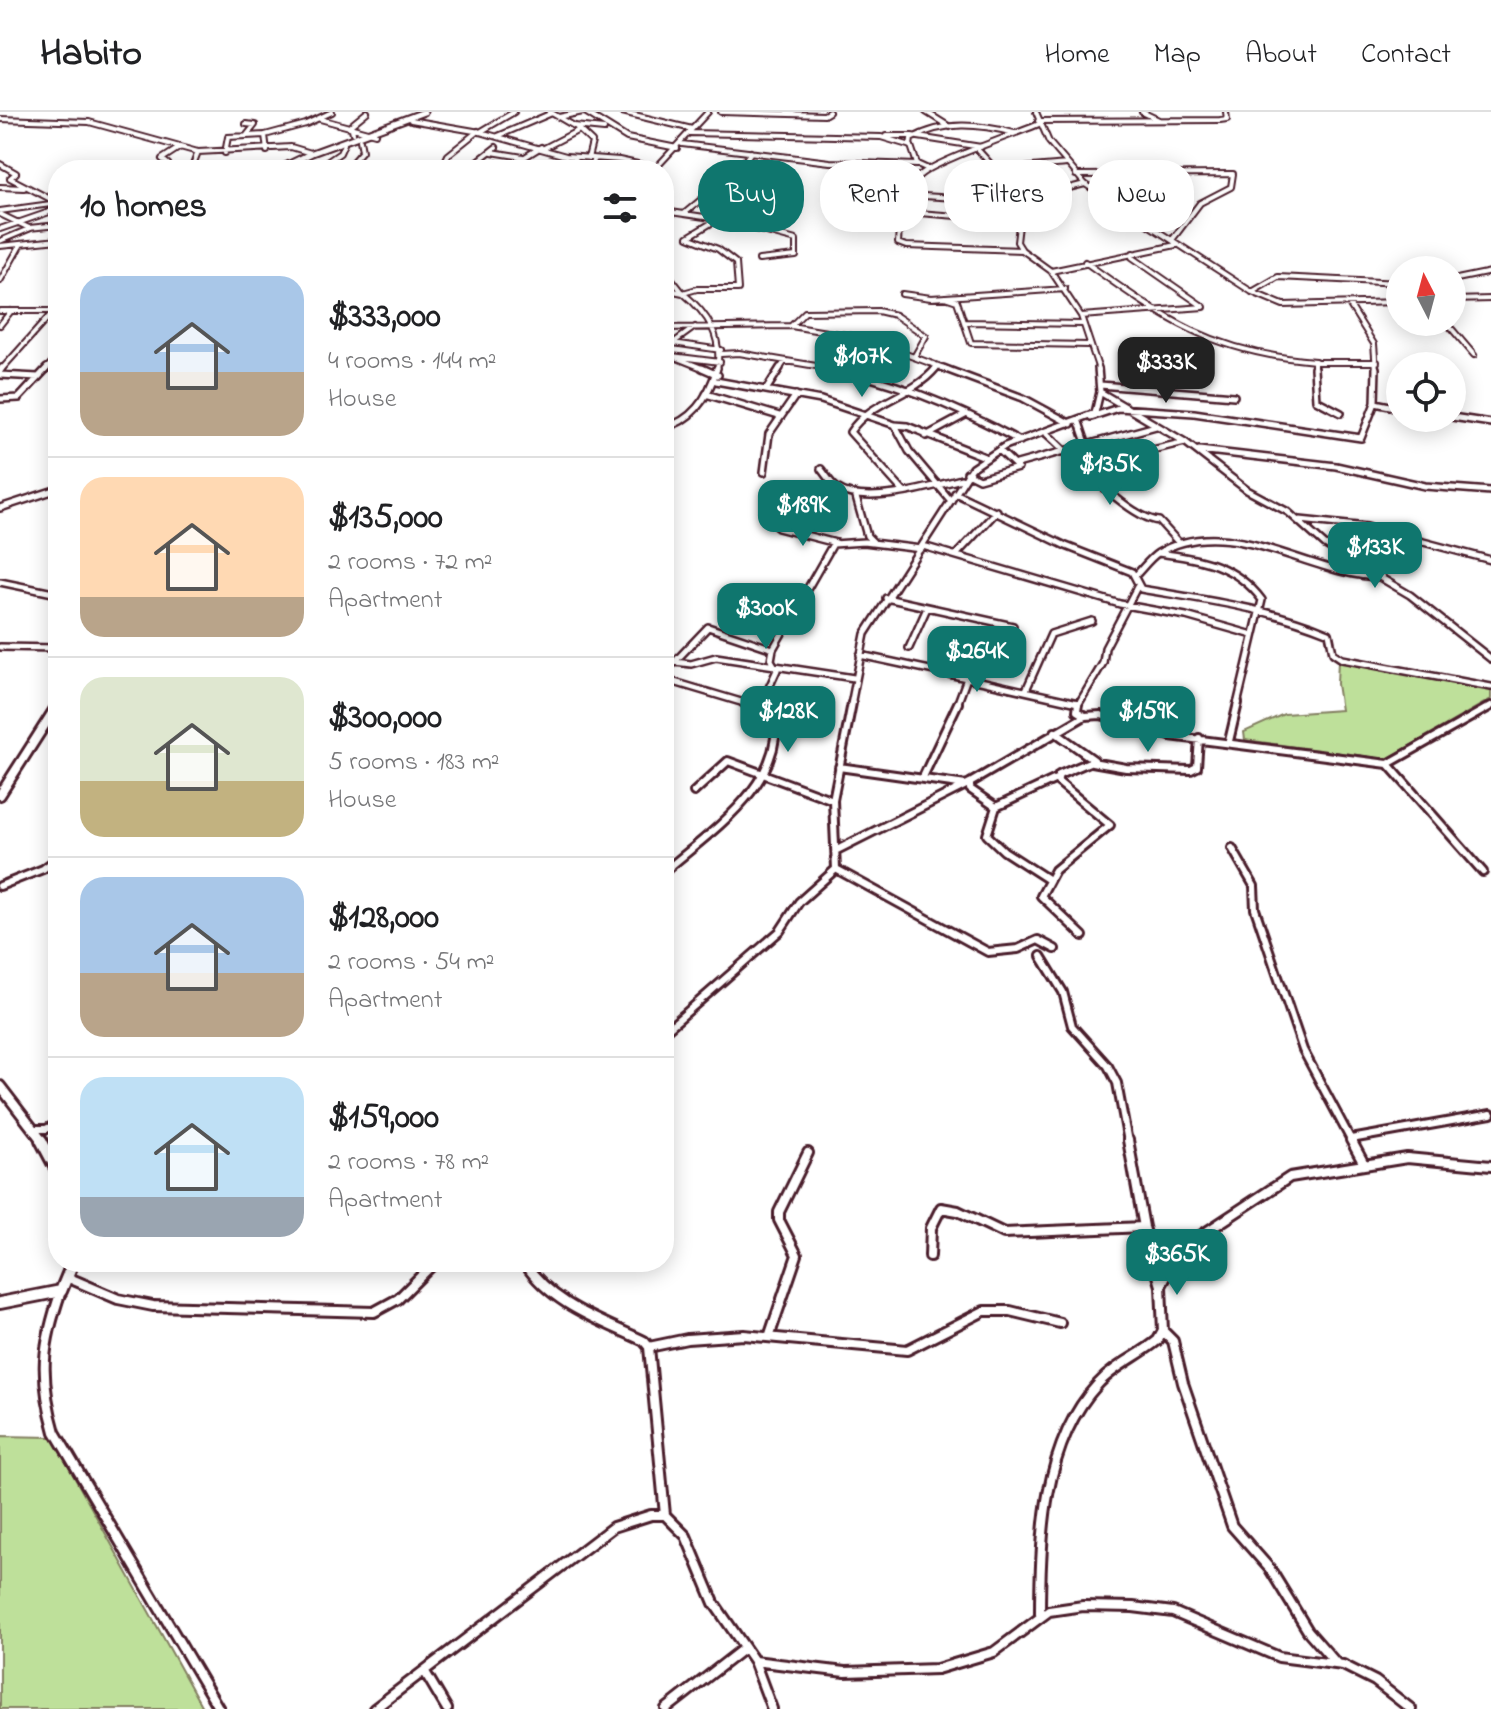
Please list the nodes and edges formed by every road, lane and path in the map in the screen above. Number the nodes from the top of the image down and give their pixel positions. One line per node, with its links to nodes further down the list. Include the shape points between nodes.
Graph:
1 (332, 112): 19 (street)
2 (367, 112): 26 (street)
3 (424, 112): 20 (street)
4 (514, 112): 29 (street)
5 (551, 112): 17 (street); 38 (street)
6 (584, 112): 17 (street); 30 (street)
7 (622, 112): 31 (street)
8 (708, 112): 31 (street)
9 (721, 112): 10 (street)
10 (768, 112): 11 (street)
11 (829, 112)
12 (926, 112): 27 (street)
13 (1036, 112): 23 (street)
14 (1142, 112): 21 (street)
15 (1226, 112): 21 (street, via 1225,120)
16 (1079, 113): 22 (street)
17 (558, 117): 25 (street)
18 (0, 119): 45 (street, via 89,122)
19 (320, 119): 26 (street); 36 (street)
20 (411, 120): 29 (street); 34 (street)
21 (1159, 120): 22 (street)
22 (1078, 122): 23 (street)
23 (1038, 123): 33 (street); 72 (street)
24 (246, 124): 35 (street, via 255,125)
25 (574, 126): 28 (street); 30 (street)
26 (351, 128): 32 (street); 34 (street)
27 (953, 128): 33 (street, via 979,123); 40 (street)
28 (579, 130): 46 (street); 57 (street, via 592,142)
29 (479, 131): 38 (street); 64 (street)
30 (615, 131): 47 (street)
31 (691, 131): 37 (street); 43 (street)
32 (353, 133)
33 (1014, 133): 48 (street)
34 (375, 134): 41 (street)
35 (247, 135): 36 (street); 53 (street, via 228,137)
36 (265, 135): 49 (street)
37 (727, 135): 39 (street); 50 (street)
38 (498, 136): 46 (street)
39 (880, 137): 40 (street); 44 (street)
40 (913, 137): 44 (street); 48 (street)
41 (360, 140): 42 (street); 63 (street, via 362,151)
42 (344, 144): 54 (street); 62 (street)
43 (682, 144): 47 (street); 50 (street)
44 (910, 146): 70 (street)
45 (179, 148): 51 (street); 59 (street)
46 (542, 148): 55 (street); 56 (street)
47 (677, 148): 68 (street)
48 (980, 149): 71 (street); 75 (street)
49 (267, 151): 53 (street); 54 (street, via 291,147)
50 (737, 151): 52 (street)
51 (198, 152): 53 (street); 60 (street)
52 (751, 152): 69 (street); 73 (street)
53 (225, 153)
54 (311, 153): 61 (street)
55 (523, 157): 65 (street, via 494,150); 66 (street)
56 (575, 158): 57 (street)
57 (588, 158): 58 (street)
58 (595, 159): 67 (street)
59 (164, 160)
60 (195, 160)
61 (297, 160)
62 (330, 160)
63 (354, 160)
64 (446, 160)
65 (480, 160)
66 (519, 160)
67 (601, 160)
68 (664, 160)
69 (745, 160)
70 (916, 160)
71 (989, 160)
72 (1063, 160)
73 (820, 161)
74 (0, 164): 80 (street, via 16,173 10,178)
75 (928, 169)
76 (1072, 171): 77 (street)
77 (1076, 175): 78 (street); 99 (street, via 1233,174 1231,187 1200,203)
78 (1085, 184): 81 (street); 99 (street)
79 (0, 187): 80 (street)
80 (29, 188): 82 (street)
81 (1072, 188)
82 (48, 199)
83 (698, 202): 88 (street)
84 (48, 206): 86 (street)
85 (48, 210): 90 (street)
86 (0, 212): 90 (street)
87 (674, 212): 88 (street)
88 (685, 213): 89 (street)
89 (698, 215)
90 (18, 223): 92 (street); 93 (street)
91 (48, 226): 92 (street)
92 (31, 228): 100 (street)
93 (0, 229)
94 (698, 231): 115 (street, via 688,237 736,263 738,289)
95 (766, 232): 104 (street, via 796,240 796,256)
96 (900, 232): 102 (street, via 902,246)
97 (1018, 232): 102 (street)
98 (48, 241): 101 (street)
99 (1172, 242): 103 (street); 114 (street)
100 (0, 243): 101 (street)
101 (21, 244): 109 (street)
102 (1022, 250): 106 (street)
103 (1133, 253): 105 (street); 125 (street, via 1204,307)
104 (759, 260)
105 (1085, 262): 106 (street); 125 (street)
106 (1051, 269): 112 (street)
107 (1491, 272): 108 (street)
108 (1466, 277)
109 (0, 281)
110 (674, 282): 115 (street)
111 (1386, 282): 114 (street, via 1278,277)
112 (1065, 289): 117 (street); 126 (street)
113 (674, 291): 115 (street)
114 (1252, 292): 121 (street, via 1283,305)
115 (683, 293): 131 (street)
116 (902, 294): 117 (street)
117 (945, 297): 128 (street, via 957,301)
118 (1491, 299): 119 (street)
119 (1466, 300)
120 (1386, 303): 121 (street)
121 (1349, 304): 147 (street, via 1371,335)
122 (0, 311): 123 (street)
123 (11, 311): 124 (street); 130 (street)
124 (48, 311)
125 (1157, 312): 126 (street); 145 (street, via 1229,350)
126 (1081, 316): 129 (street)
127 (48, 320): 150 (street)
128 (964, 322): 129 (street); 138 (street, via 974,344)
129 (1083, 324): 138 (street)
130 (0, 325)
131 (714, 326): 132 (street); 133 (street); 139 (street)
132 (791, 326): 143 (street, via 862,338); 143 (street, via 805,312 895,315 926,336)
133 (695, 327): 134 (street); 136 (street)
134 (674, 328)
135 (1458, 336): 140 (street)
136 (674, 342)
137 (674, 343): 139 (street)
138 (1089, 345): 153 (street)
139 (720, 352): 144 (street); 146 (street)
140 (1474, 355)
141 (674, 356): 146 (street)
142 (674, 357): 152 (street)
143 (914, 357): 148 (street)
144 (785, 361): 154 (street); 155 (street, via 854,372)
145 (1315, 361): 147 (street); 163 (street, via 1316,400)
146 (720, 362): 152 (street)
147 (1377, 362): 160 (street)
148 (938, 366): 155 (street); 171 (street, via 1023,398)
149 (47, 367): 151 (street)
150 (0, 373): 151 (street)
151 (38, 377): 159 (street, via 19,398)
152 (717, 378): 154 (street); 156 (street)
153 (1100, 388): 158 (street); 162 (street); 167 (street)
154 (766, 390): 157 (street)
155 (909, 391): 164 (street); 165 (street)
156 (706, 394): 166 (street); 172 (street, via 688,421)
157 (796, 395): 164 (street); 166 (street)
158 (1234, 396)
159 (0, 399)
160 (1375, 403): 161 (street); 162 (street, via 1363,435 1356,439 1203,414)
161 (1386, 405)
162 (1125, 408): 167 (street); 174 (street)
163 (1341, 413)
164 (865, 415): 173 (street); 193 (street, via 852,428 853,438)
165 (969, 415): 176 (street); 177 (street)
166 (779, 416): 187 (street, via 769,434)
167 (1091, 417): 169 (street)
168 (1466, 419): 170 (street)
169 (1079, 422): 171 (street); 179 (street)
170 (1491, 423)
171 (1071, 424): 175 (street)
172 (674, 425)
173 (895, 425): 176 (street); 189 (street, via 899,442)
174 (1157, 426): 178 (street); 179 (street)
175 (1047, 434): 177 (street); 181 (street)
176 (926, 436): 184 (street)
177 (1020, 441): 182 (street)
178 (1185, 442): 180 (street, via 1103,462); 183 (street)
179 (1086, 443): 180 (street)
180 (1077, 446): 181 (street)
181 (1061, 449): 185 (street); 205 (street, via 1135,510 1160,522)
182 (999, 450): 184 (street); 185 (street)
183 (1195, 450): 194 (street, via 1336,466 1425,486); 201 (street, via 1247,490)
184 (987, 458): 188 (street)
185 (1017, 464): 188 (street, via 1016,469 979,479)
186 (821, 469): 197 (street, via 836,487)
187 (764, 472)
188 (967, 473): 190 (street)
189 (933, 476): 191 (street); 192 (street)
190 (961, 479): 191 (street); 196 (street)
191 (950, 482): 192 (street)
192 (941, 485): 193 (street); 198 (street)
193 (903, 491): 197 (street)
194 (1491, 491)
195 (48, 492): 199 (street)
196 (955, 493): 198 (street); 200 (street)
197 (855, 494): 204 (street)
198 (951, 501): 206 (street)
199 (0, 508)
200 (997, 511): 208 (street); 210 (street)
201 (1300, 520): 209 (street, via 1367,527); 211 (street, via 1320,541)
202 (778, 528): 203 (street)
203 (836, 543): 204 (street); 225 (street, via 815,569)
204 (874, 543): 206 (street)
205 (1179, 543): 207 (street); 211 (street, via 1202,538 1264,546 1306,563)
206 (922, 548): 208 (street); 215 (street)
207 (1158, 553): 210 (street); 218 (street, via 1220,563 1261,596)
208 (956, 555): 216 (street)
209 (1491, 560)
210 (1136, 575): 213 (street)
211 (1382, 577): 227 (street)
212 (0, 582): 214 (street)
213 (1137, 587): 216 (street); 218 (street)
214 (48, 592)
215 (886, 598): 217 (street); 226 (street, via 865,634)
216 (1127, 606): 221 (street); 235 (street, via 1103,663)
217 (927, 608): 220 (street); 224 (street)
218 (1259, 609): 221 (street); 233 (street, via 1329,633 1336,657)
219 (1092, 621): 234 (street, via 1051,634)
220 (1013, 626)
221 (1253, 635): 242 (street)
222 (0, 647): 223 (street)
223 (48, 648)
224 (909, 648)
225 (773, 649): 228 (street, via 708,627); 229 (street)
226 (860, 655): 230 (street); 231 (street)
227 (1491, 659)
228 (675, 662): 229 (street, via 716,657)
229 (776, 668): 230 (street); 237 (street)
230 (854, 678): 245 (street)
231 (967, 678): 234 (street); 247 (street)
232 (674, 679): 237 (street)
233 (1491, 687)
234 (1026, 690): 235 (street)
235 (1078, 703): 238 (street, via 1077,711)
236 (1491, 706): 244 (street)
237 (759, 709): 246 (street, via 777,719)
238 (1085, 716): 240 (street); 241 (street, via 1101,715 1170,736)
239 (48, 720): 251 (street)
240 (1055, 732): 243 (street, via 1089,753); 249 (street)
241 (1199, 738): 242 (street); 243 (street, via 1197,767 1191,770)
242 (1229, 741): 244 (street)
243 (1092, 762): 248 (street)
244 (1388, 764): 259 (street)
245 (839, 767): 247 (street); 252 (street)
246 (766, 775): 250 (street, via 726,762); 252 (street); 256 (street)
247 (923, 777): 249 (street)
248 (1056, 779): 253 (street); 260 (street, via 1110,825 1072,853)
249 (968, 784): 253 (street); 255 (street)
250 (694, 792)
251 (0, 795)
252 (833, 800): 255 (street)
253 (996, 807): 260 (street, via 987,835)
254 (1232, 848): 270 (street, via 1255,893 1255,909 1303,1050)
255 (837, 850): 258 (street)
256 (674, 862)
257 (48, 865): 261 (street)
258 (836, 869): 263 (street, via 988,952 1018,949 1038,940); 265 (street, via 823,886 798,902 780,931)
259 (1483, 872)
260 (1049, 880): 262 (street, via 1043,901)
261 (0, 886)
262 (1083, 936)
263 (1055, 949)
264 (1041, 956): 275 (street, via 1063,992 1072,1026 1117,1083)
265 (674, 1023)
266 (0, 1086): 269 (street)
267 (1491, 1114): 270 (street)
268 (48, 1128): 269 (street)
269 (33, 1129): 271 (street)
270 (1351, 1139): 273 (street)
271 (48, 1149)
272 (808, 1153): 286 (street, via 779,1212 797,1255)
273 (1364, 1164): 274 (street, via 1407,1158); 281 (street, via 1303,1173 1279,1183 1194,1240)
274 (1491, 1166)
275 (1144, 1227): 276 (street, via 1004,1233 946,1207 934,1217); 281 (street)
276 (930, 1256)
277 (70, 1272): 280 (street)
278 (425, 1272): 280 (street, via 398,1299 374,1312 153,1306 118,1299)
279 (530, 1272): 287 (street, via 539,1286)
280 (69, 1278): 282 (street)
281 (1161, 1286): 285 (street)
282 (61, 1291): 283 (street); 294 (street, via 41,1349 43,1394 55,1432)
283 (0, 1303)
284 (1060, 1323): 286 (street, via 1007,1311 971,1315 929,1344 901,1350)
285 (1163, 1331): 289 (street, via 1095,1386 1063,1446 1042,1545); 292 (street, via 1173,1341 1232,1526 1267,1565 1313,1642)
286 (769, 1337): 287 (street, via 707,1337)
287 (649, 1347): 288 (street)
288 (665, 1515): 290 (street, via 686,1536 714,1603); 293 (street, via 613,1527)
289 (1040, 1614): 291 (street, via 1014,1641 960,1663 905,1672 849,1672); 292 (street, via 1057,1608 1152,1607 1261,1651)
290 (743, 1649): 291 (street); 297 (street)
291 (754, 1661): 298 (street)
292 (1336, 1663): 299 (street, via 1360,1673)
293 (425, 1672): 295 (street); 296 (street)
294 (219, 1709)
295 (374, 1709)
296 (447, 1709)
297 (666, 1709)
298 (772, 1709)
299 (1411, 1709)

